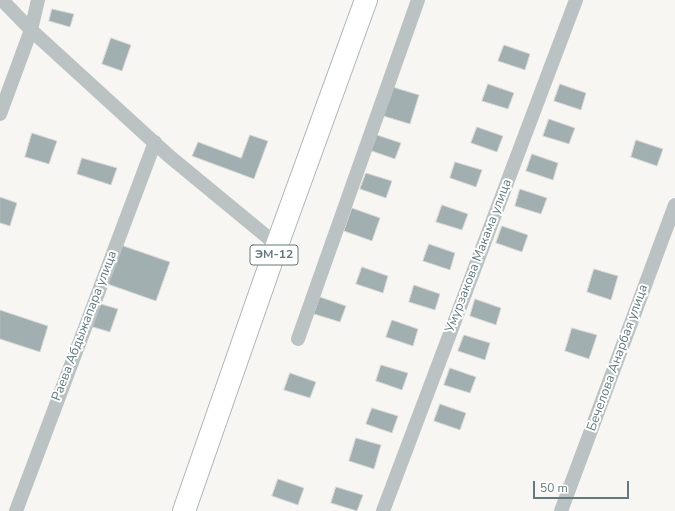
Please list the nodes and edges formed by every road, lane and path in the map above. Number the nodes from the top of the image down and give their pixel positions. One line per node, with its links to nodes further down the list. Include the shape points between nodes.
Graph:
1 (2, 0): 6 (street)
2 (38, 0): 6 (street)
3 (366, 0): 10 (highway, ЭМ-12)
4 (418, 0): 11 (street)
5 (576, 0): 14 (street, Умурзакова Макама улица)
6 (31, 30): 7 (street); 8 (street)
7 (0, 114)
8 (155, 142): 10 (street); 12 (street, Раева Абдыжапара улица)
9 (675, 205): 15 (street, Бечелова Анарбая улица)
10 (277, 245): 13 (highway, ЭМ-12)
11 (298, 339)
12 (16, 511)
13 (184, 511)
14 (383, 511)
15 (562, 511)

